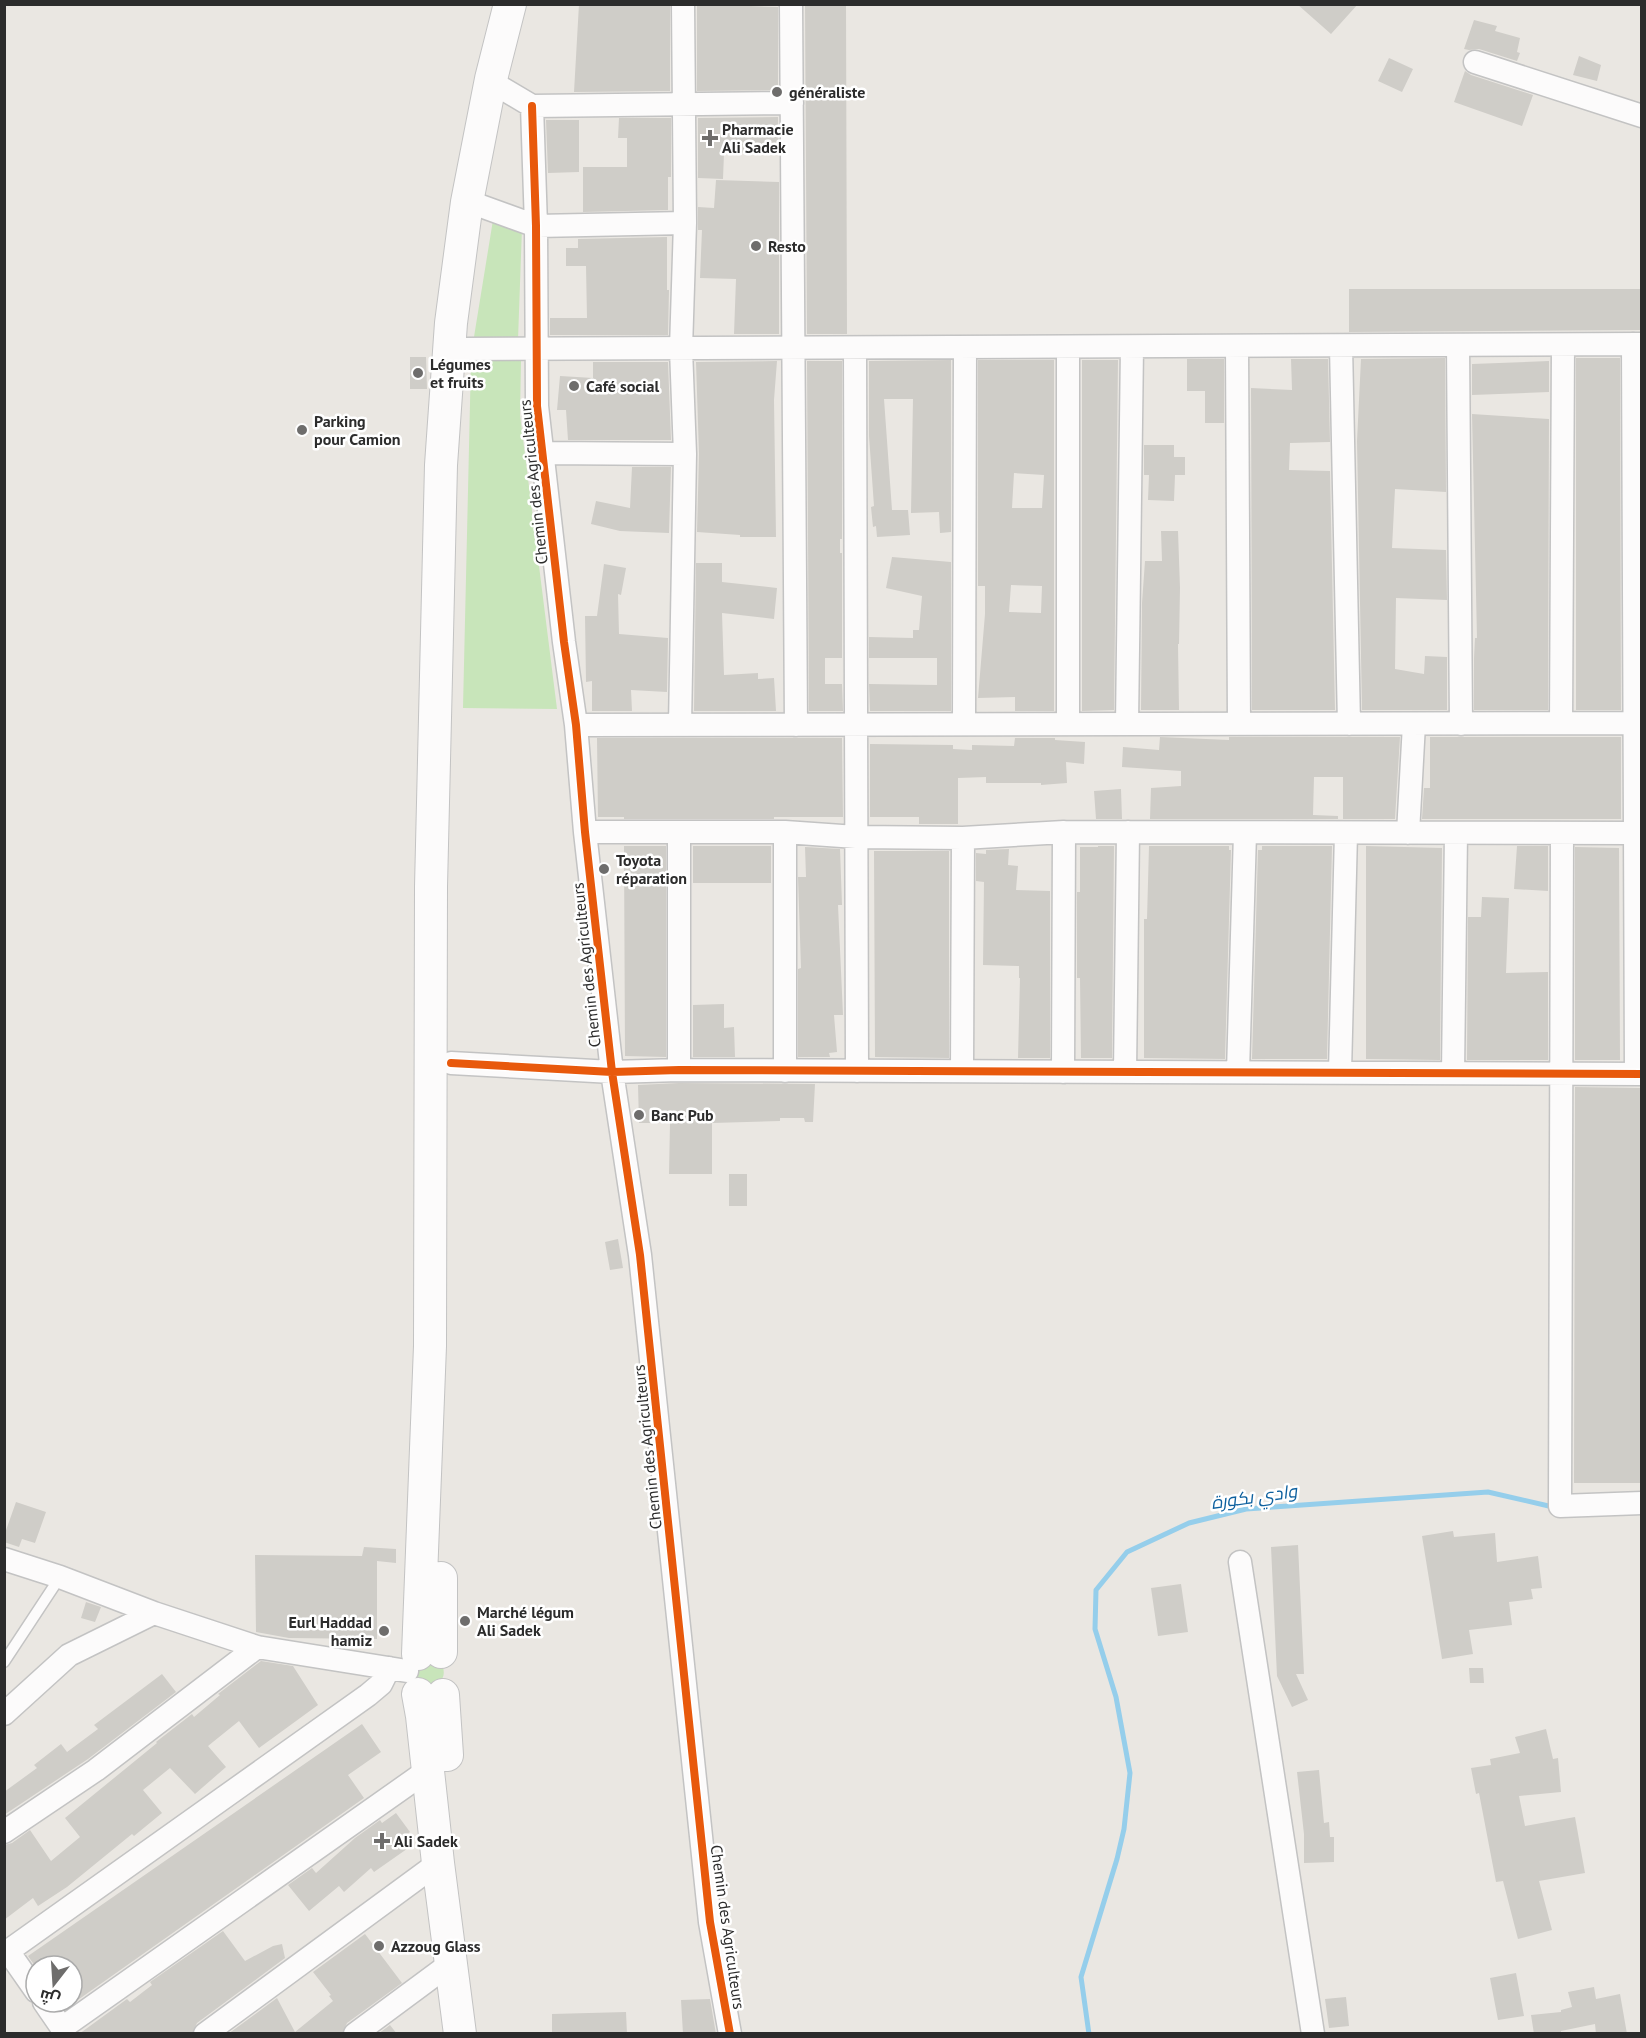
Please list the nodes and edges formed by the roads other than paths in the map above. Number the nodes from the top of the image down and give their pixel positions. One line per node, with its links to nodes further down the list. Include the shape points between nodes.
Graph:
1 (510, 4): 14 (main road, via 467,202)
2 (523, 4): 6 (main road)
3 (683, 4): 8 (street)
4 (792, 4): 7 (street)
5 (1475, 62): 10 (street)
6 (500, 87): 9 (street); 11 (main road)
7 (792, 103): 8 (street); 23 (street)
8 (684, 104): 9 (street); 12 (street)
9 (532, 105): 13 (street, Chemin des Agriculteurs)
10 (1641, 116)
11 (477, 206): 13 (street); 14 (main road)
12 (685, 223): 13 (street); 26 (street)
13 (536, 226): 25 (street, Chemin des Agriculteurs)
14 (460, 317): 25 (street); 56 (main road); 76 (main road, via 441,465 431,887 430,1346)
15 (1637, 344): 17 (street); 29 (street)
16 (1458, 345): 17 (street); 19 (street); 40 (street)
17 (1563, 345): 30 (street)
18 (1237, 346): 19 (street); 22 (street); 37 (street)
19 (1341, 346): 38 (street)
20 (965, 347): 21 (street); 24 (street); 34 (street)
21 (1068, 347): 22 (street); 35 (street)
22 (1132, 347): 36 (street)
23 (794, 348): 24 (street); 26 (street); 32 (street)
24 (855, 348): 33 (street)
25 (537, 349): 26 (street); 27 (street, Chemin des Agriculteurs)
26 (681, 349): 28 (street)
27 (542, 453): 28 (street); 41 (street, Chemin des Agriculteurs)
28 (684, 454): 42 (street)
29 (1637, 509): 31 (street)
30 (1561, 723): 31 (street); 40 (street)
31 (1638, 723): 53 (street)
32 (796, 724): 33 (street); 42 (street)
33 (856, 724): 34 (street); 54 (street)
34 (964, 724): 35 (street)
35 (1068, 724): 36 (street)
36 (1127, 724): 37 (street)
37 (1239, 724): 38 (street)
38 (1349, 724): 39 (street)
39 (1414, 724): 40 (street); 50 (street)
40 (1461, 724)
41 (576, 725): 42 (street); 43 (street, Chemin des Agriculteurs)
42 (680, 725)
43 (585, 832): 44 (street); 61 (street, Chemin des Agriculteurs)
44 (679, 832): 45 (street); 57 (street)
45 (785, 832): 54 (street); 58 (street)
46 (1064, 832): 47 (street); 55 (street); 62 (street)
47 (1128, 832): 48 (street); 63 (street)
48 (1245, 833): 49 (street); 64 (street)
49 (1346, 833): 50 (street); 65 (street)
50 (1408, 833): 51 (street)
51 (1456, 833): 52 (street); 66 (street)
52 (1562, 833): 53 (street); 67 (street)
53 (1635, 833): 68 (street)
54 (856, 837): 55 (street); 59 (street)
55 (963, 838): 60 (street)
56 (451, 1063): 61 (street); 76 (main road, via 442,1636)
57 (679, 1070): 58 (street); 61 (street)
58 (785, 1071): 59 (street)
59 (857, 1071): 60 (street)
60 (962, 1071): 62 (street)
61 (612, 1072): 90 (street, Chemin des Agriculteurs, via 640,1255 710,1922)
62 (1063, 1072): 63 (street)
63 (1125, 1072): 64 (street)
64 (1238, 1072): 65 (street)
65 (1340, 1072): 66 (street)
66 (1453, 1073): 67 (street)
67 (1563, 1073): 68 (street); 69 (street, via 1560,1506)
68 (1639, 1074)
69 (1641, 1503)
70 (4, 1559): 72 (street)
71 (1240, 1562): 91 (street)
72 (60, 1577): 73 (street); 75 (lane)
73 (154, 1613): 74 (street); 77 (street, via 69,1655)
74 (257, 1647): 76 (street); 79 (street, via 96,1770)
75 (4, 1662)
76 (419, 1673): 78 (main road); 81 (street, via 381,1684); 89 (main road)
77 (4, 1714)
78 (428, 1770): 80 (main road); 85 (street)
79 (4, 1832)
80 (438, 1863): 82 (main road); 86 (street)
81 (6, 1952): 83 (street)
82 (451, 1963): 87 (street); 88 (main road)
83 (24, 1975)
84 (52, 2014): 85 (street)
85 (64, 2031)
86 (205, 2034)
87 (355, 2034)
88 (460, 2034)
89 (478, 2034)
90 (729, 2034)
91 (1313, 2034)

